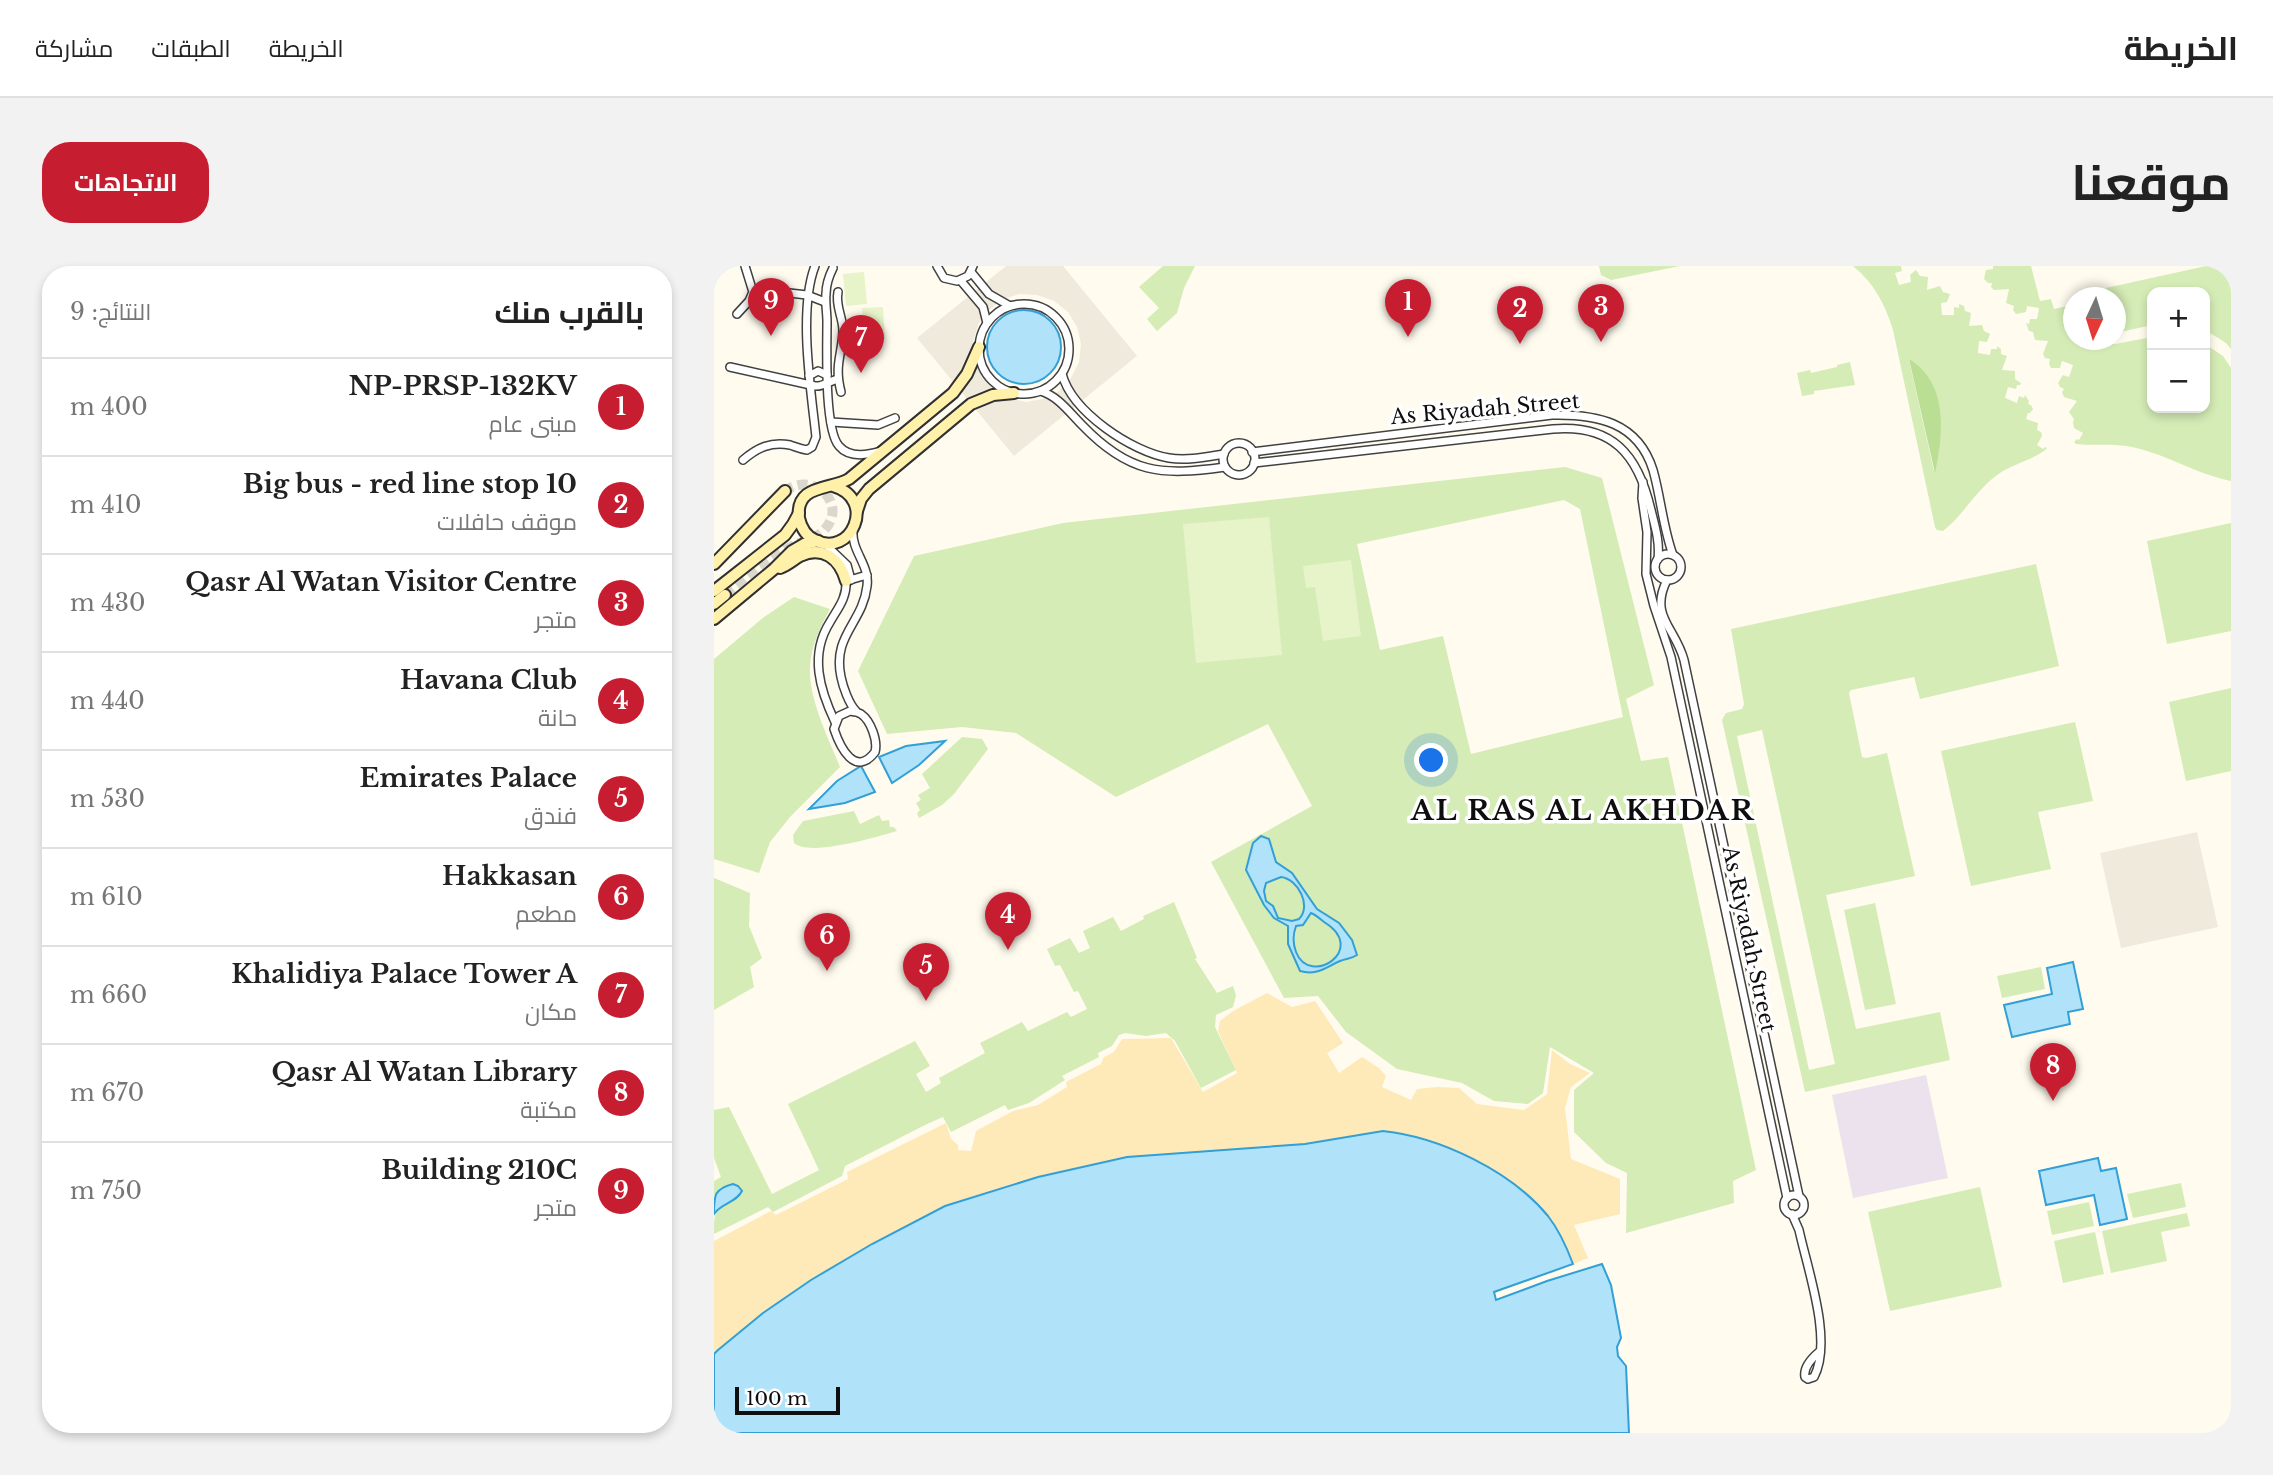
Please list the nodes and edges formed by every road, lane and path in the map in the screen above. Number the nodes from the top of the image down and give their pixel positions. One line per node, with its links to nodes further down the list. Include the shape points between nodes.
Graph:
1 (745, 266): 7 (street)
2 (817, 266): 4 (street); 9 (street)
3 (937, 266): 6 (street, via 944,278)
4 (834, 267): 10 (street, via 826,288)
5 (972, 269): 6 (street); 11 (street, via 989,294)
6 (961, 281): 14 (street, via 983,307)
7 (754, 289): 9 (street); 13 (street)
8 (838, 292): 12 (street)
9 (807, 295): 10 (street); 20 (street)
10 (826, 306): 12 (street); 18 (street)
11 (1010, 306): 14 (street); 17 (street, via 1037,306 1059,320 1070,351)
12 (838, 308): 19 (street, via 843,333)
13 (737, 314)
14 (987, 324): 15 (street)
15 (979, 347): 23 (street, via 986,373); 27 (street, via 958,388)
16 (730, 367): 20 (street)
17 (1062, 374): 21 (street); 26 (street, via 1081,407)
18 (827, 378): 19 (street); 20 (street, via 821,386); 20 (street, via 818,371); 25 (street)
19 (838, 379): 22 (street)
20 (810, 380): 31 (street, via 816,437 812,447 765,446)
21 (1041, 391): 23 (street); 30 (street, via 1055,397 1091,435)
22 (841, 392)
23 (1014, 393): 38 (street, via 985,397 959,412 869,489)
24 (895, 418): 25 (street, via 878,425)
25 (831, 422): 27 (street, via 838,446 845,451 867,454)
26 (1121, 437): 29 (street, via 1172,459); 30 (street)
27 (884, 450): 35 (street, via 849,479)
28 (1252, 452): 29 (street, via 1237,443); 32 (street); 41 (street, As Riyadah Street, via 1552,415 1596,417 1624,430 1646,455)
29 (1224, 454): 33 (street)
30 (1121, 456): 33 (street, via 1162,472)
31 (743, 460)
32 (1254, 463): 33 (street, via 1243,474); 34 (street, As Riyadah Street, via 1579,428 1619,445)
33 (1225, 467)
34 (1643, 482): 42 (street, As Riyadah Street); 55 (street, As Riyadah Street, via 1646,574 1671,657)
35 (833, 486): 37 (street, via 811,491); 38 (street, via 848,494)
36 (785, 491): 43 (street)
37 (799, 512): 40 (street, via 804,530); 48 (street, via 785,535)
38 (857, 514): 39 (street)
39 (853, 528): 40 (street, via 843,539); 45 (street, via 854,544)
40 (821, 542): 44 (street, via 798,547); 47 (street, via 847,565)
41 (1674, 555): 42 (street); 46 (street, via 1681,562 1681,571 1677,578)
42 (1658, 559): 46 (street, via 1655,570)
43 (714, 564)
44 (774, 569): 47 (street, via 819,553 838,562); 51 (street)
45 (867, 575): 47 (street); 52 (street, via 862,608 846,632 840,653 842,679)
46 (1667, 580): 54 (street, As Riyadah Street, via 1660,606 1684,660)
47 (848, 581): 53 (street, via 842,603 822,635 818,661 821,690)
48 (714, 591)
49 (725, 595): 50 (street)
50 (714, 604)
51 (714, 619)
52 (856, 712): 53 (street, via 844,713); 53 (street, via 876,739 875,752 865,761 846,754)
53 (835, 722)
54 (1799, 1196): 55 (street); 56 (street, via 1804,1204)
55 (1787, 1198): 57 (street, via 1785,1208)
56 (1800, 1212): 57 (street); 58 (street)
57 (1791, 1214): 58 (street)
58 (1799, 1230): 59 (street, via 1820,1322)
59 (1819, 1352)

